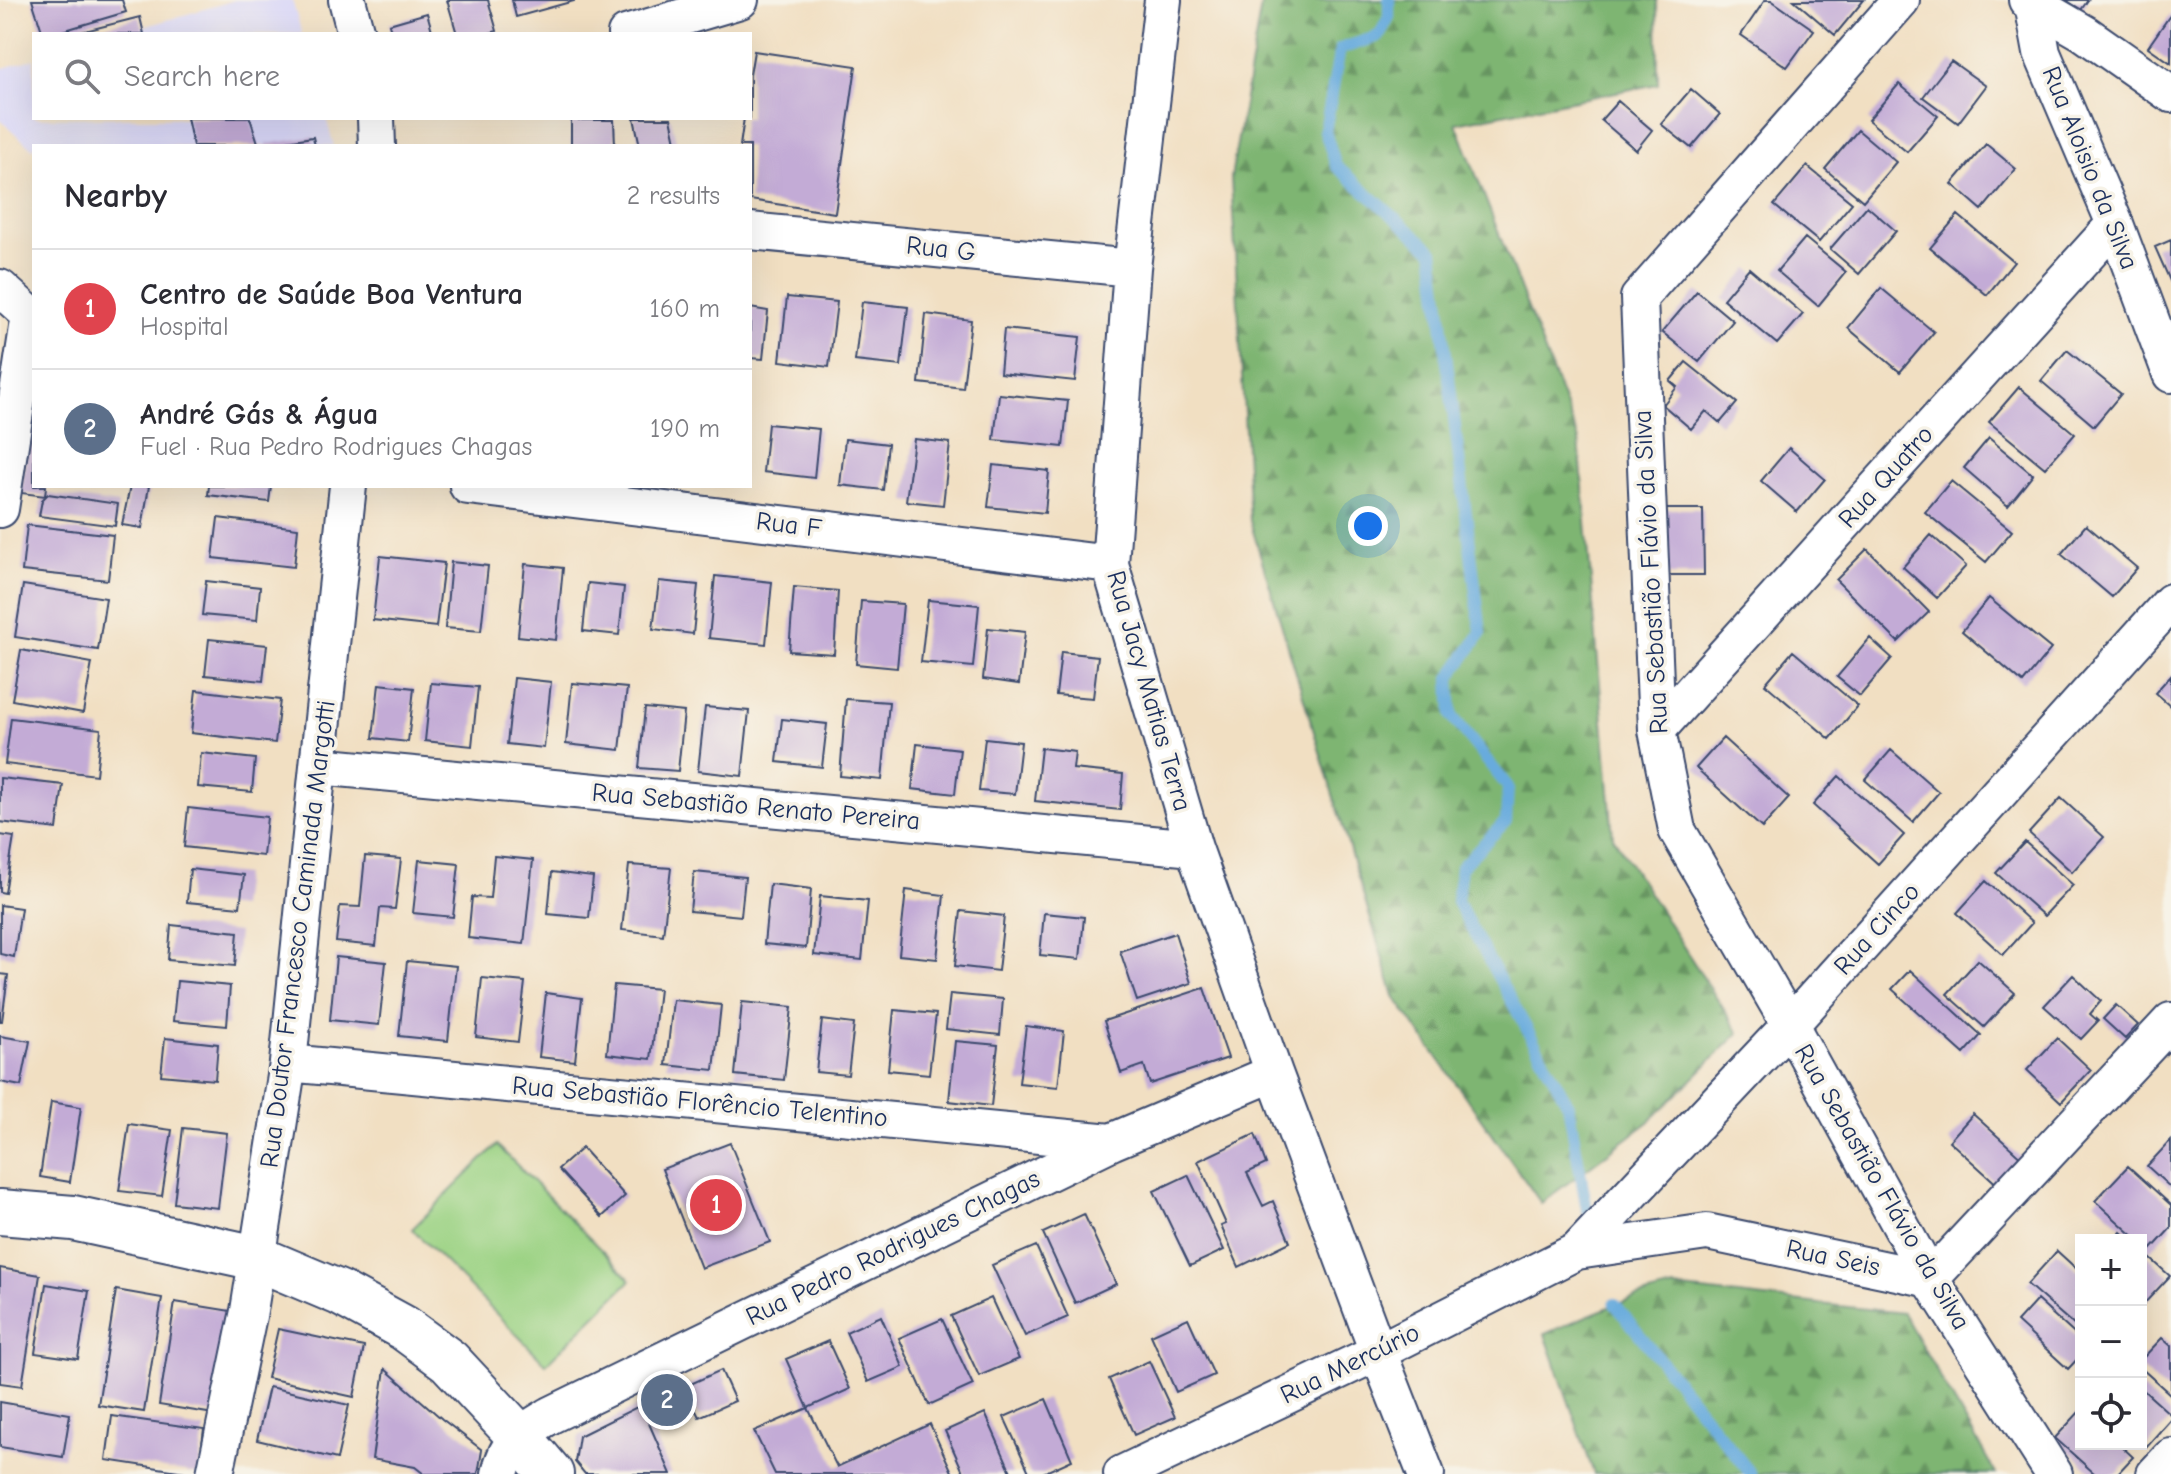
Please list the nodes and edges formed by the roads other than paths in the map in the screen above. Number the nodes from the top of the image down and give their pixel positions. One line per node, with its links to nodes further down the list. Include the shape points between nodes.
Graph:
1 (347, 0): 6 (street)
2 (740, 0): 7 (street)
3 (1163, 0): 13 (street, Rua Jacy Matias Terra)
4 (1901, 0): 21 (street, Rua Sebastião Flávio da Silva, via 1639,298)
5 (2030, 2): 8 (street); 11 (street, Rua Aloisio da Silva, via 2042,53)
6 (355, 32)
7 (633, 32)
8 (2171, 94)
9 (376, 120): 10 (street)
10 (377, 144)
11 (2115, 224): 15 (street, Rua Aloisio da Silva); 21 (street, Rua Quatro)
12 (752, 231): 13 (street, Rua G)
13 (1132, 268): 19 (street, Rua Jacy Matias Terra)
14 (0, 288): 18 (street, via 30,315)
15 (2171, 374)
16 (348, 488): 22 (street, Rua Doutor Francesco Caminada Margotti)
17 (484, 488): 19 (street, Rua F)
18 (0, 509)
19 (1110, 564): 23 (street, Rua Jacy Matias Terra)
20 (2171, 602): 25 (street, Rua Cinco)
21 (1657, 730): 25 (street, Rua Sebastião Flávio da Silva, via 1677,830)
22 (318, 766): 23 (street, Rua Sebastião Renato Pereira); 26 (street, Rua Doutor Francesco Caminada Margotti)
23 (1194, 848): 27 (street, Rua Jacy Matias Terra)
24 (2171, 1021): 32 (street)
25 (1790, 1025): 30 (street, Rua Cinco); 32 (street, Rua Sebastião Flávio da Silva)
26 (288, 1063): 28 (street, Rua Sebastião Florêncio Telentino); 31 (street, Rua Doutor Francesco Caminada Margotti)
27 (1274, 1073): 28 (street, Rua Pedro Rodrigues Chagas); 33 (street, Rua Jacy Matias Terra)
28 (1111, 1142): 34 (street, Rua Pedro Rodrigues Chagas)
29 (0, 1212): 31 (main road, via 73,1218)
30 (1577, 1251): 32 (street, Rua Seis, via 1707,1232); 33 (street, Rua Mercúrio)
31 (257, 1258): 34 (main road, via 340,1293 404,1328 449,1361); 36 (street, Rua Doutor Francesco Caminada Margotti)
32 (1930, 1279): 41 (street, Rua Sebastião Flávio da Silva)
33 (1378, 1352): 39 (street, Rua Mercúrio); 40 (street, Rua Jacy Matias Terra)
34 (518, 1435): 37 (street); 38 (main road)
35 (2171, 1457): 42 (street)
36 (215, 1474)
37 (500, 1474)
38 (551, 1474)
39 (1122, 1474)
40 (1426, 1474)
41 (2054, 1474)
42 (2155, 1474)

